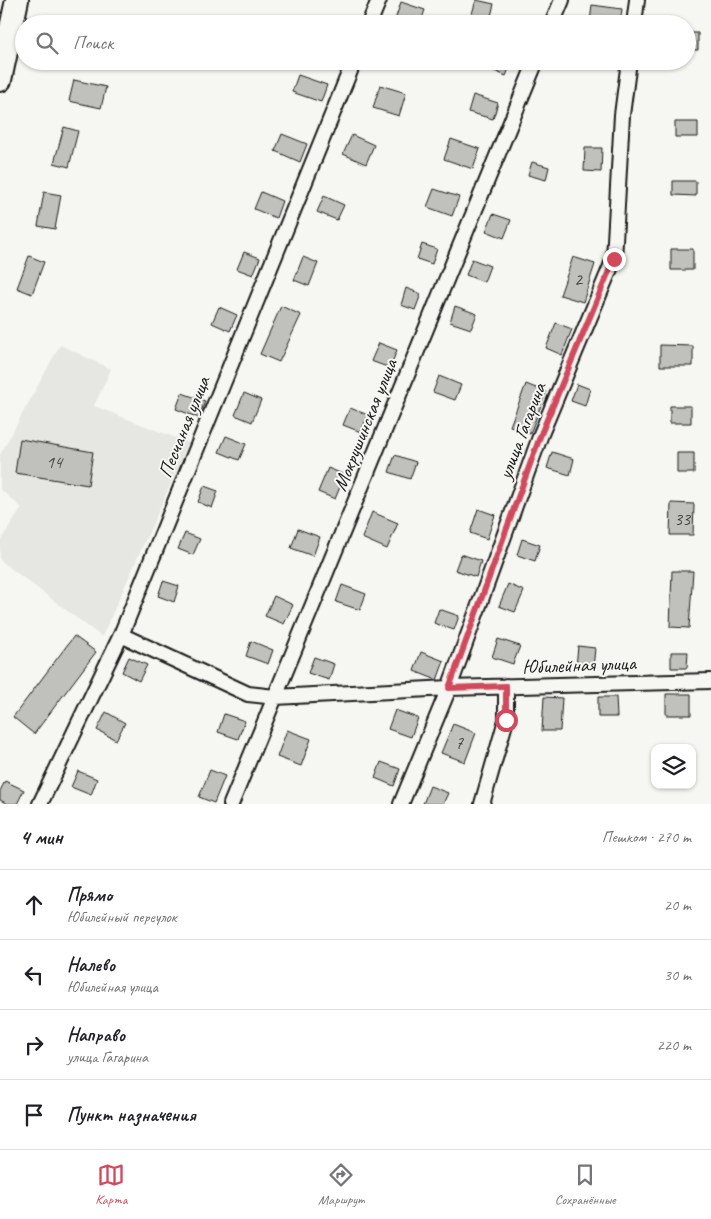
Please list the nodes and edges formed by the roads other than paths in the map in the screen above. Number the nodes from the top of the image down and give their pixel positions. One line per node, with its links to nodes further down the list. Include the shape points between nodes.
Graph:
1 (17, 0): 11 (main road)
2 (379, 0): 5 (street)
3 (562, 0): 6 (street)
4 (637, 0): 7 (street)
5 (373, 15)
6 (556, 15)
7 (635, 15)
8 (350, 70): 12 (street, Песчаная улица)
9 (532, 70): 16 (street, Мокрушинская улица)
10 (628, 70): 15 (street, улица Гагарина, via 622,115 614,259 541,434)
11 (0, 80)
12 (121, 635): 16 (street, Юбилейная улица, via 248,694); 17 (street, Песчаная улица)
13 (711, 681): 14 (street, Юбилейная улица)
14 (506, 686): 15 (street, Юбилейная улица); 20 (street, via 506,720)
15 (449, 688): 16 (street, Юбилейная улица); 19 (street, улица Гагарина)
16 (275, 698): 18 (street, Мокрушинская улица)
17 (40, 804)
18 (232, 804)
19 (401, 804)
20 (482, 804)

